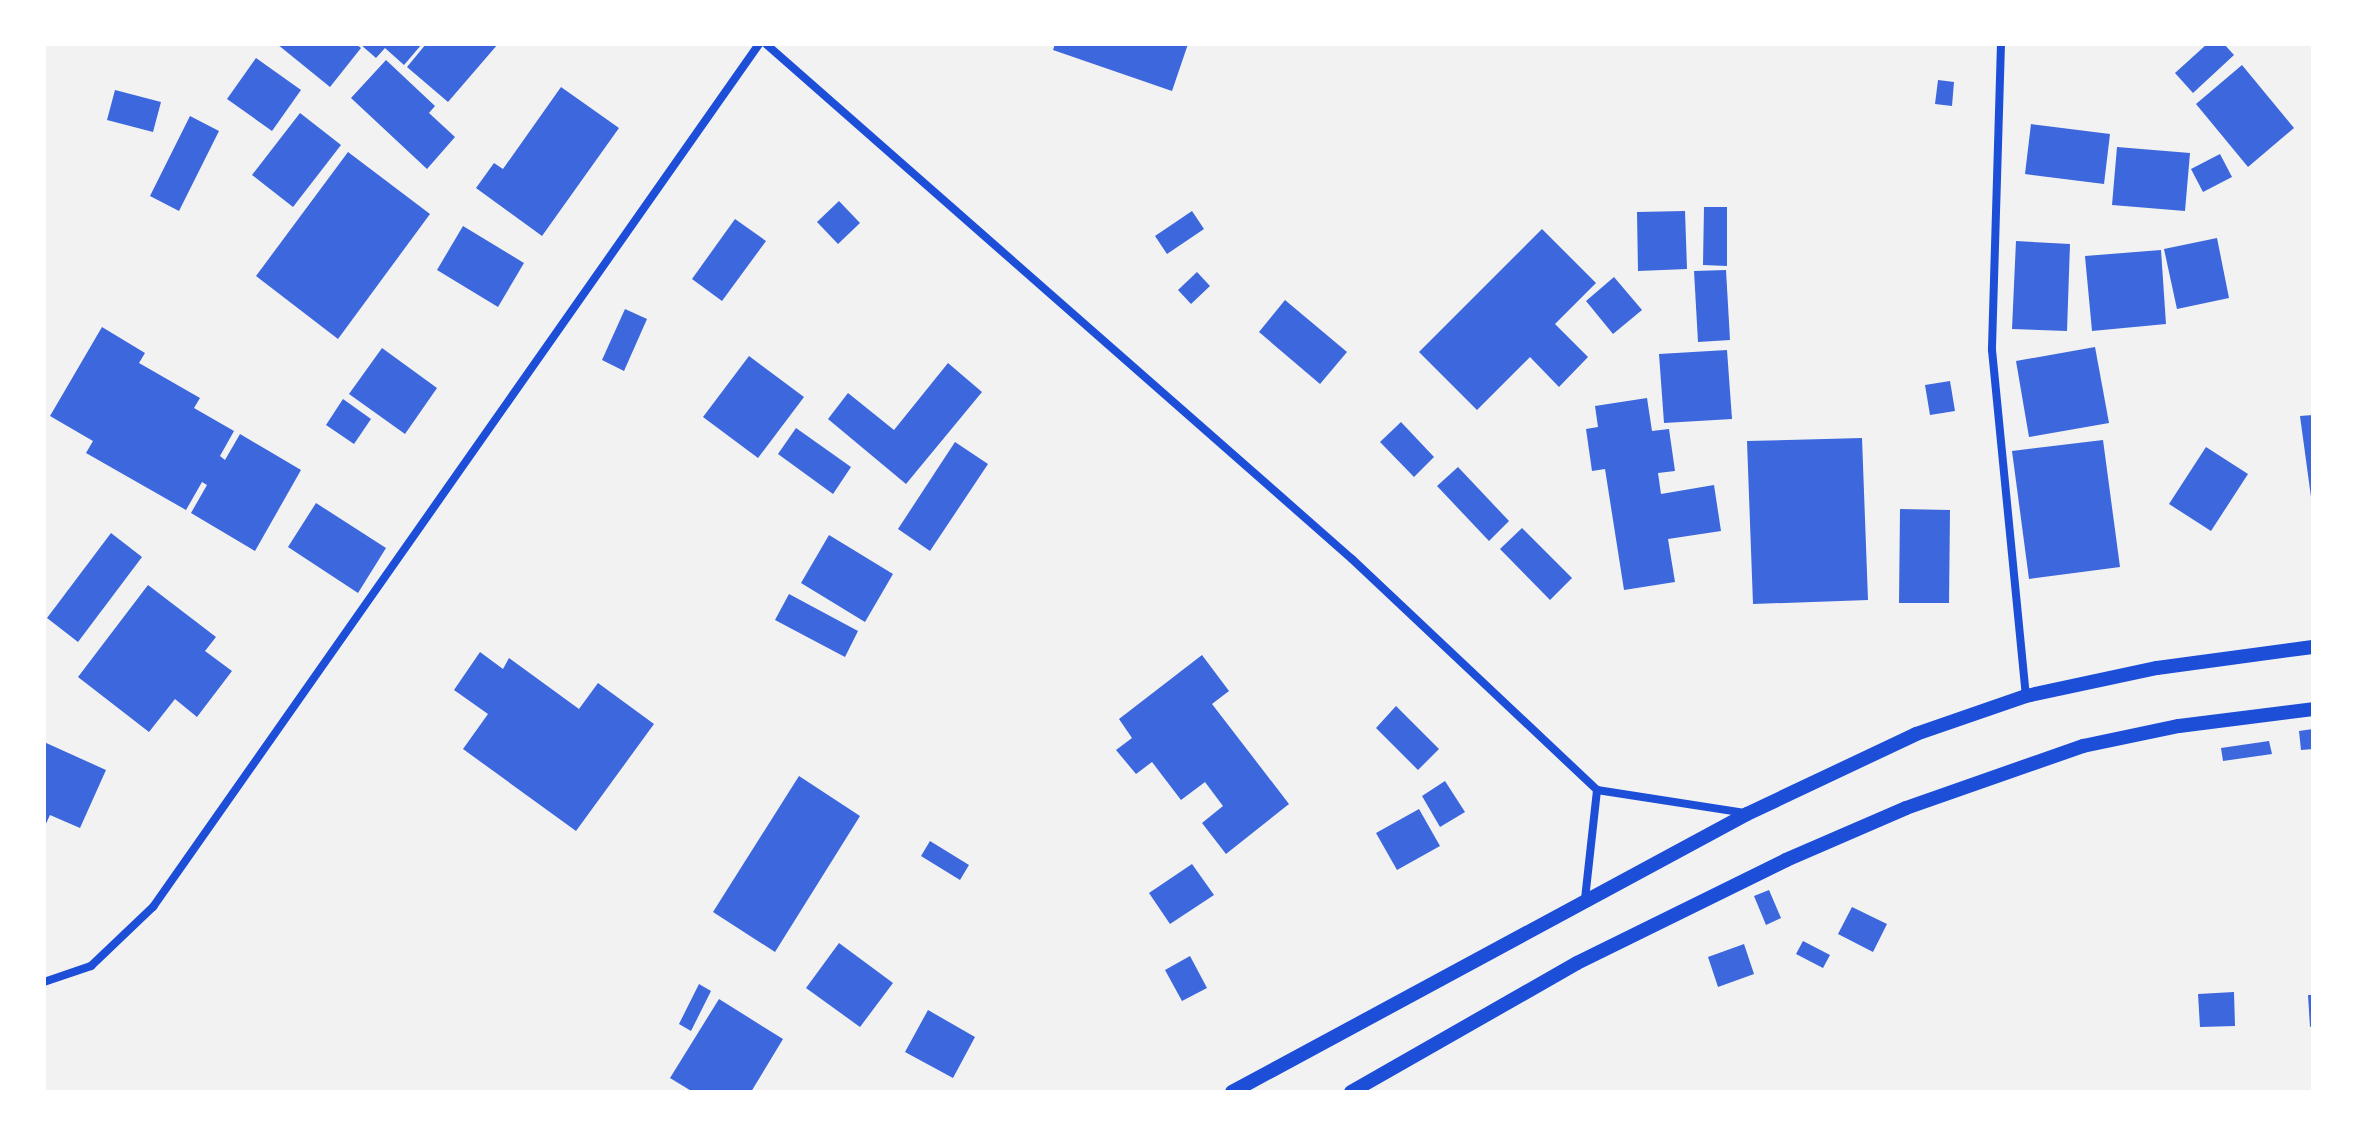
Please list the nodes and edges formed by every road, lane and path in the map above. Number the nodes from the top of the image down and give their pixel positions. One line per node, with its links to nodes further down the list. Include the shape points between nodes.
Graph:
1 (759, 44): 10 (street, via 153,907 91,966)
2 (766, 44): 7 (street, via 1352,559)
3 (2001, 44): 5 (street, via 1992,350)
4 (2313, 647): 5 (street, via 2157,668)
5 (2026, 696): 8 (street, via 1904,739)
6 (2313, 709): 12 (street, via 2179,726 2083,746 1906,808 1786,860 1577,963)
7 (1597, 790): 8 (street); 9 (street)
8 (1747, 814): 9 (street)
9 (1585, 899): 11 (street)
10 (44, 982)
11 (1232, 1092)
12 (1351, 1092)

